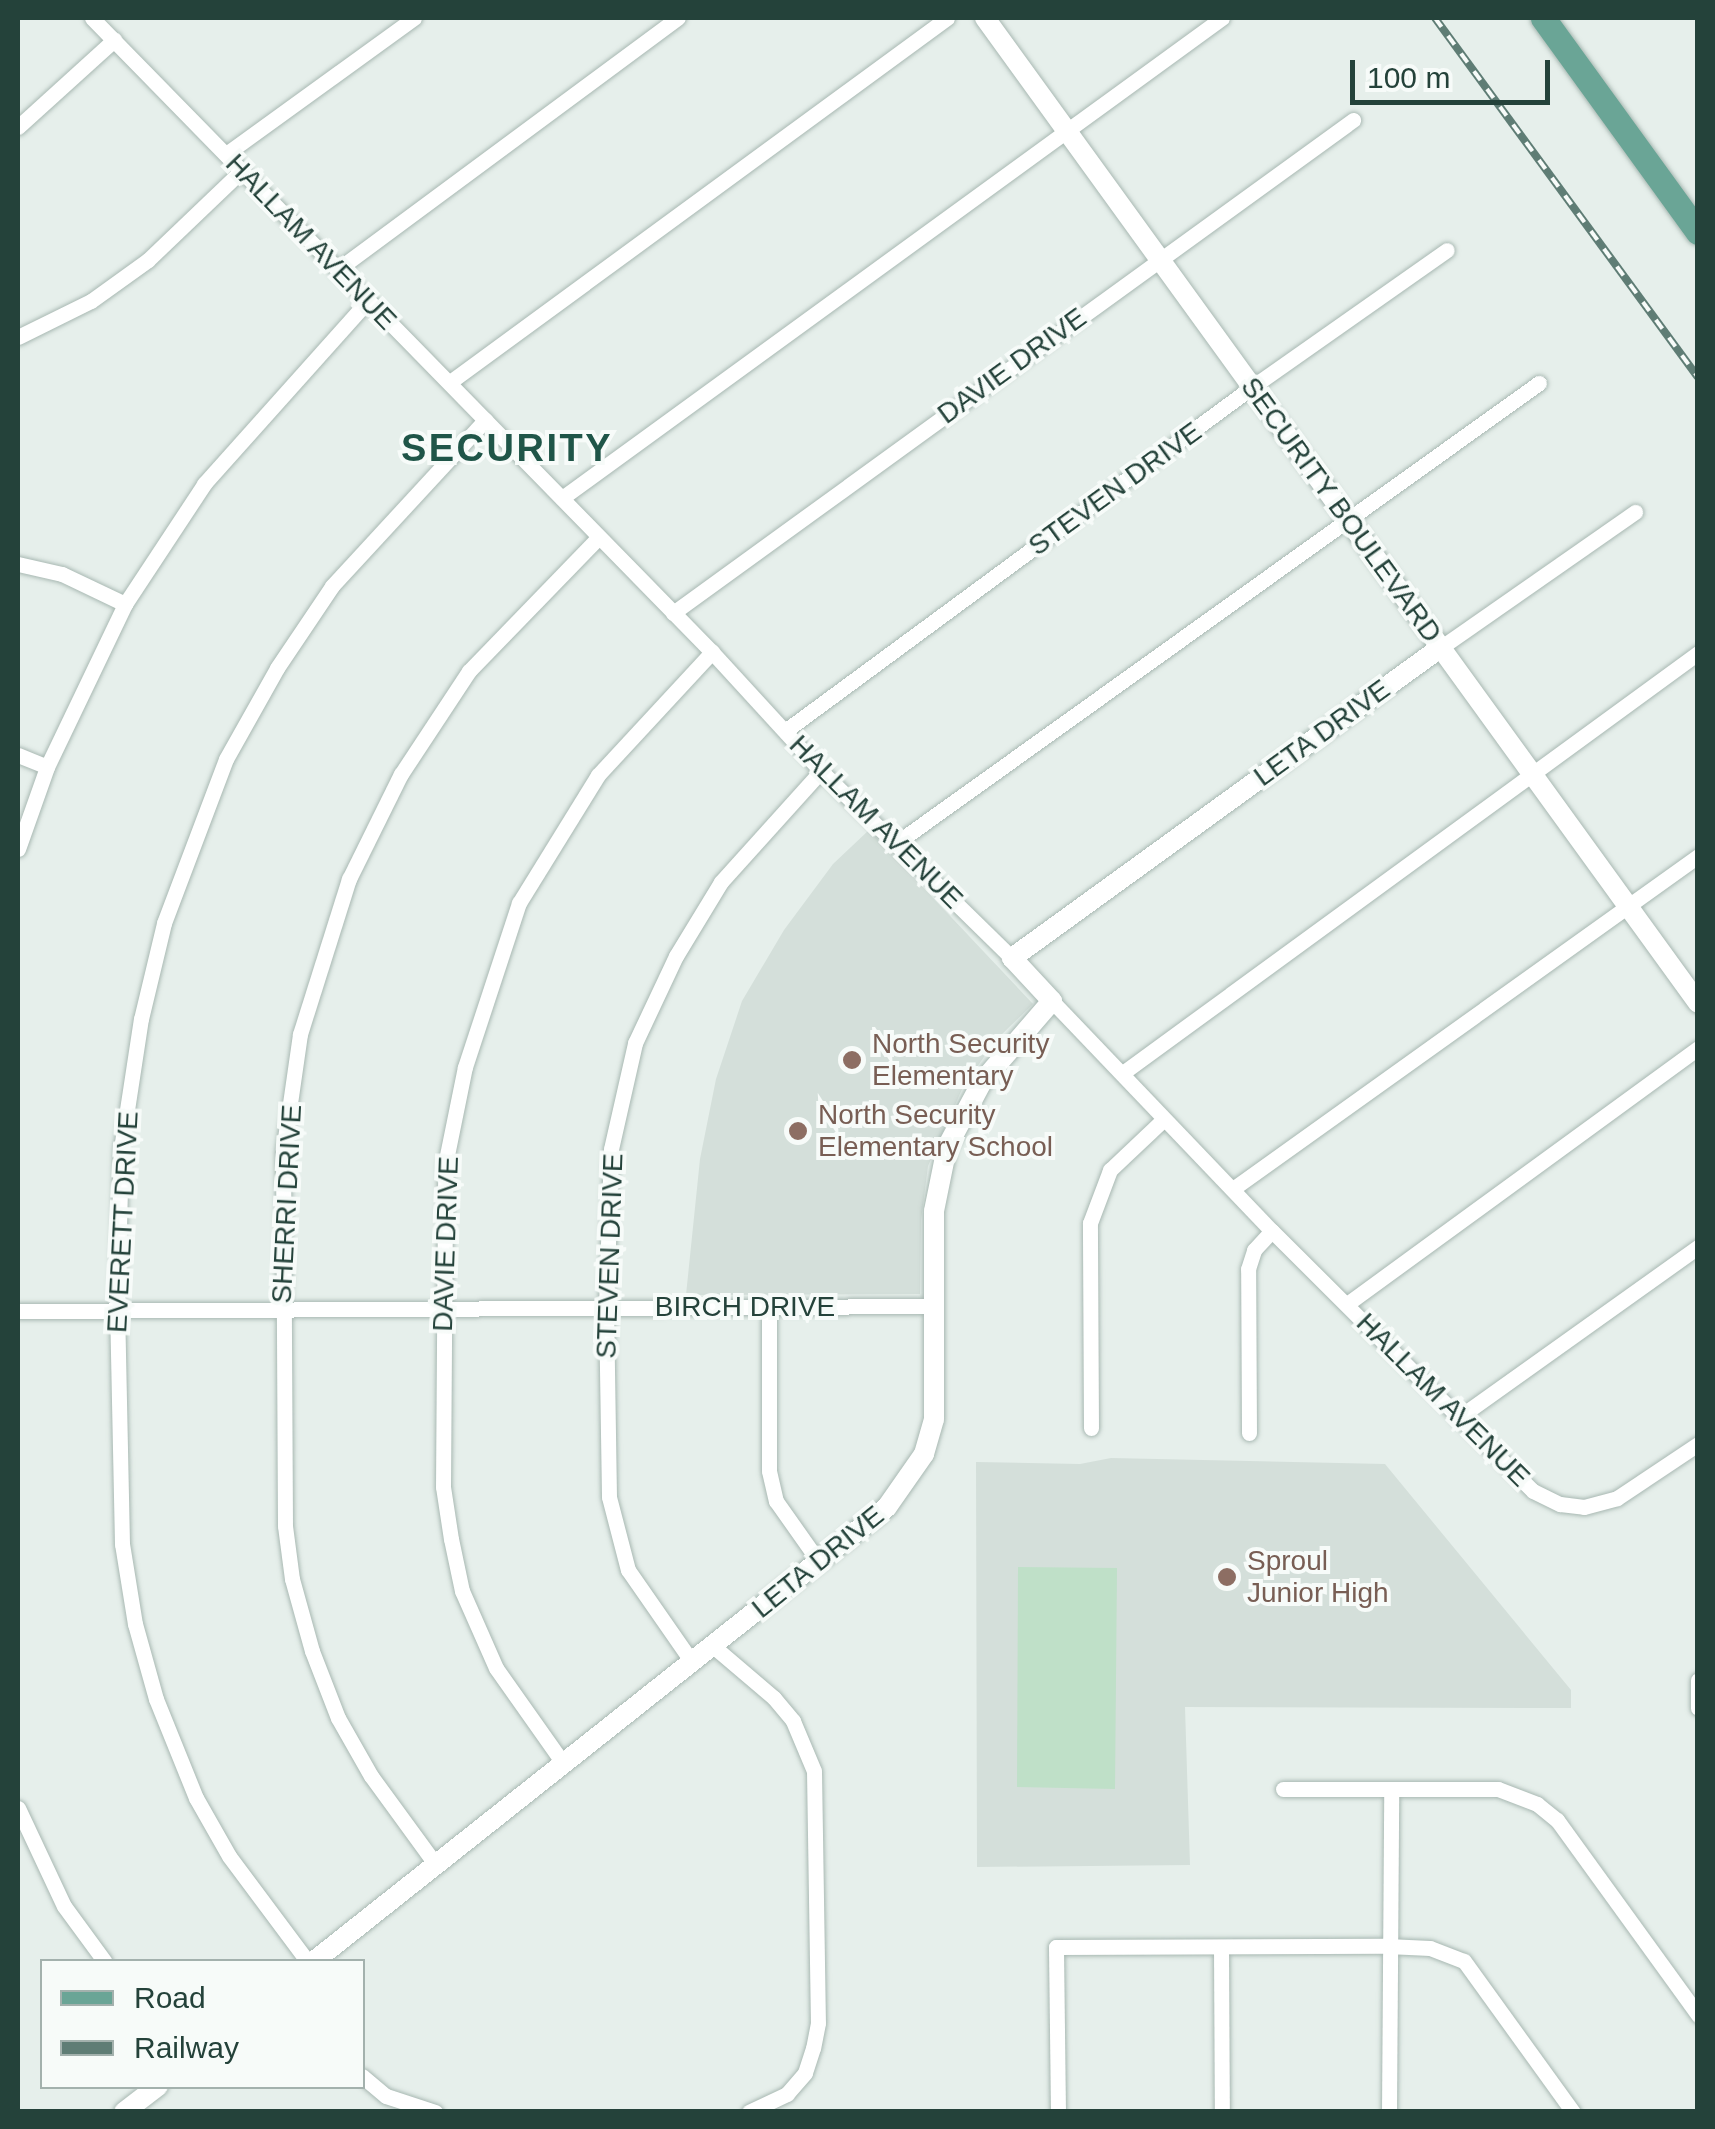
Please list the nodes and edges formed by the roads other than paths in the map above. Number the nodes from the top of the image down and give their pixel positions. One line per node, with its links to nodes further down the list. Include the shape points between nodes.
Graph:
1 (92, 18): 8 (street, HALLAM AVENUE)
2 (414, 18): 12 (street)
3 (678, 18): 17 (street)
4 (947, 18): 20 (street)
5 (985, 18): 11 (street, SECURITY BOULEVARD)
6 (1222, 18): 11 (street)
7 (1543, 18): 14 (main road)
8 (114, 40): 10 (street); 12 (street, HALLAM AVENUE)
9 (1353, 120): 16 (street, DAVIE DRIVE)
10 (18, 127)
11 (1066, 130): 16 (street, SECURITY BOULEVARD); 24 (street)
12 (226, 154): 13 (street, HALLAM AVENUE)
13 (241, 171): 17 (street, HALLAM AVENUE); 19 (street, via 148,260 91,301)
14 (1698, 232)
15 (1447, 250): 22 (street, STEVEN DRIVE)
16 (1160, 259): 22 (street, SECURITY BOULEVARD); 30 (street, DAVIE DRIVE)
17 (336, 270): 18 (street, HALLAM AVENUE)
18 (367, 302): 20 (street, HALLAM AVENUE); 29 (street, via 204,484)
19 (18, 337)
20 (450, 382): 23 (street, HALLAM AVENUE)
21 (1539, 383): 26 (street)
22 (1252, 388): 26 (street, SECURITY BOULEVARD); 34 (street, STEVEN DRIVE)
23 (485, 420): 24 (street, HALLAM AVENUE); 58 (street, EVERETT DRIVE, via 332,586 226,759 164,923 140,1019 121,1150)
24 (562, 498): 27 (street, HALLAM AVENUE)
25 (1634, 512): 31 (street, LETA DRIVE)
26 (1347, 518): 31 (street, SECURITY BOULEVARD); 39 (street)
27 (598, 538): 30 (street, HALLAM AVENUE); 55 (street, SHERRI DRIVE, via 469,671 402,774 349,878 300,1034 283,1152)
28 (18, 564): 29 (street, via 62,574)
29 (125, 604): 36 (street)
30 (673, 612): 32 (street, HALLAM AVENUE)
31 (1440, 648): 38 (street, SECURITY BOULEVARD); 43 (street, LETA DRIVE)
32 (712, 652): 34 (street, HALLAM AVENUE); 56 (street, DAVIE DRIVE, via 598,775 519,904 465,1067 445,1165)
33 (1698, 653): 38 (street)
34 (785, 731): 37 (street, HALLAM AVENUE)
35 (18, 755): 36 (street)
36 (47, 767): 40 (street)
37 (821, 771): 39 (street, HALLAM AVENUE); 57 (street, STEVEN DRIVE, via 721,882 635,1043 612,1149)
38 (1532, 774): 42 (street, SECURITY BOULEVARD); 47 (street)
39 (895, 844): 43 (street, HALLAM AVENUE)
40 (18, 849)
41 (1698, 856): 42 (street)
42 (1626, 905): 45 (street, SECURITY BOULEVARD); 49 (street)
43 (1012, 958): 44 (street, HALLAM AVENUE)
44 (1052, 1001): 47 (street, HALLAM AVENUE); 54 (street, LETA DRIVE, via 982,1082 947,1147 934,1211)
45 (1698, 1004)
46 (1698, 1048): 52 (street)
47 (1124, 1072): 48 (street, HALLAM AVENUE)
48 (1164, 1119): 49 (street, HALLAM AVENUE); 61 (street, via 1110,1170 1090,1224)
49 (1234, 1188): 50 (street, HALLAM AVENUE)
50 (1272, 1231): 52 (street, HALLAM AVENUE); 62 (street, via 1248,1268)
51 (1698, 1246): 60 (street)
52 (1348, 1304): 60 (street, HALLAM AVENUE)
53 (769, 1306): 54 (street, BIRCH DRIVE); 57 (street, BIRCH DRIVE); 64 (street, via 769,1471 776,1502)
54 (933, 1306): 64 (street, LETA DRIVE, via 934,1419 924,1454 887,1507)
55 (281, 1308): 56 (street, BIRCH DRIVE); 58 (street, BIRCH DRIVE); 73 (street, SHERRI DRIVE, via 285,1526 307,1633 338,1718)
56 (443, 1308): 57 (street, BIRCH DRIVE); 69 (street, DAVIE DRIVE, via 444,1487 462,1591 496,1668)
57 (606, 1308): 66 (street, STEVEN DRIVE, via 609,1497 616,1535 643,1596)
58 (117, 1310): 59 (street, BIRCH DRIVE); 77 (street, EVERETT DRIVE, via 122,1544 156,1698 212,1827)
59 (18, 1311)
60 (1458, 1418): 63 (street, HALLAM AVENUE, via 1533,1491 1584,1507 1617,1498)
61 (1091, 1428)
62 (1248, 1432)
63 (1698, 1444)
64 (819, 1562): 65 (street, LETA DRIVE)
65 (713, 1646): 66 (street, LETA DRIVE); 84 (street, via 793,1721 814,1771 814,2048 787,2094)
66 (692, 1662): 69 (street, LETA DRIVE)
67 (1698, 1680): 68 (street)
68 (1698, 1708)
69 (564, 1763): 73 (street, LETA DRIVE)
70 (1282, 1789): 71 (street)
71 (1392, 1790): 74 (street); 79 (street, via 1498,1788 1538,1804 1557,1820)
72 (18, 1808): 76 (street, via 64,1906)
73 (436, 1865): 78 (street, LETA DRIVE)
74 (1387, 1946): 75 (street); 87 (street); 88 (street, via 1430,1948 1464,1961)
75 (1222, 1948): 85 (street, via 1056,1947); 86 (street)
76 (103, 1959)
77 (308, 1959)
78 (314, 1959)
79 (1698, 2016)
80 (365, 2078): 83 (street, via 386,2096)
81 (154, 2089): 82 (street)
82 (124, 2112)
83 (435, 2112)
84 (750, 2112)
85 (1058, 2112)
86 (1222, 2112)
87 (1389, 2112)
88 (1573, 2112)

